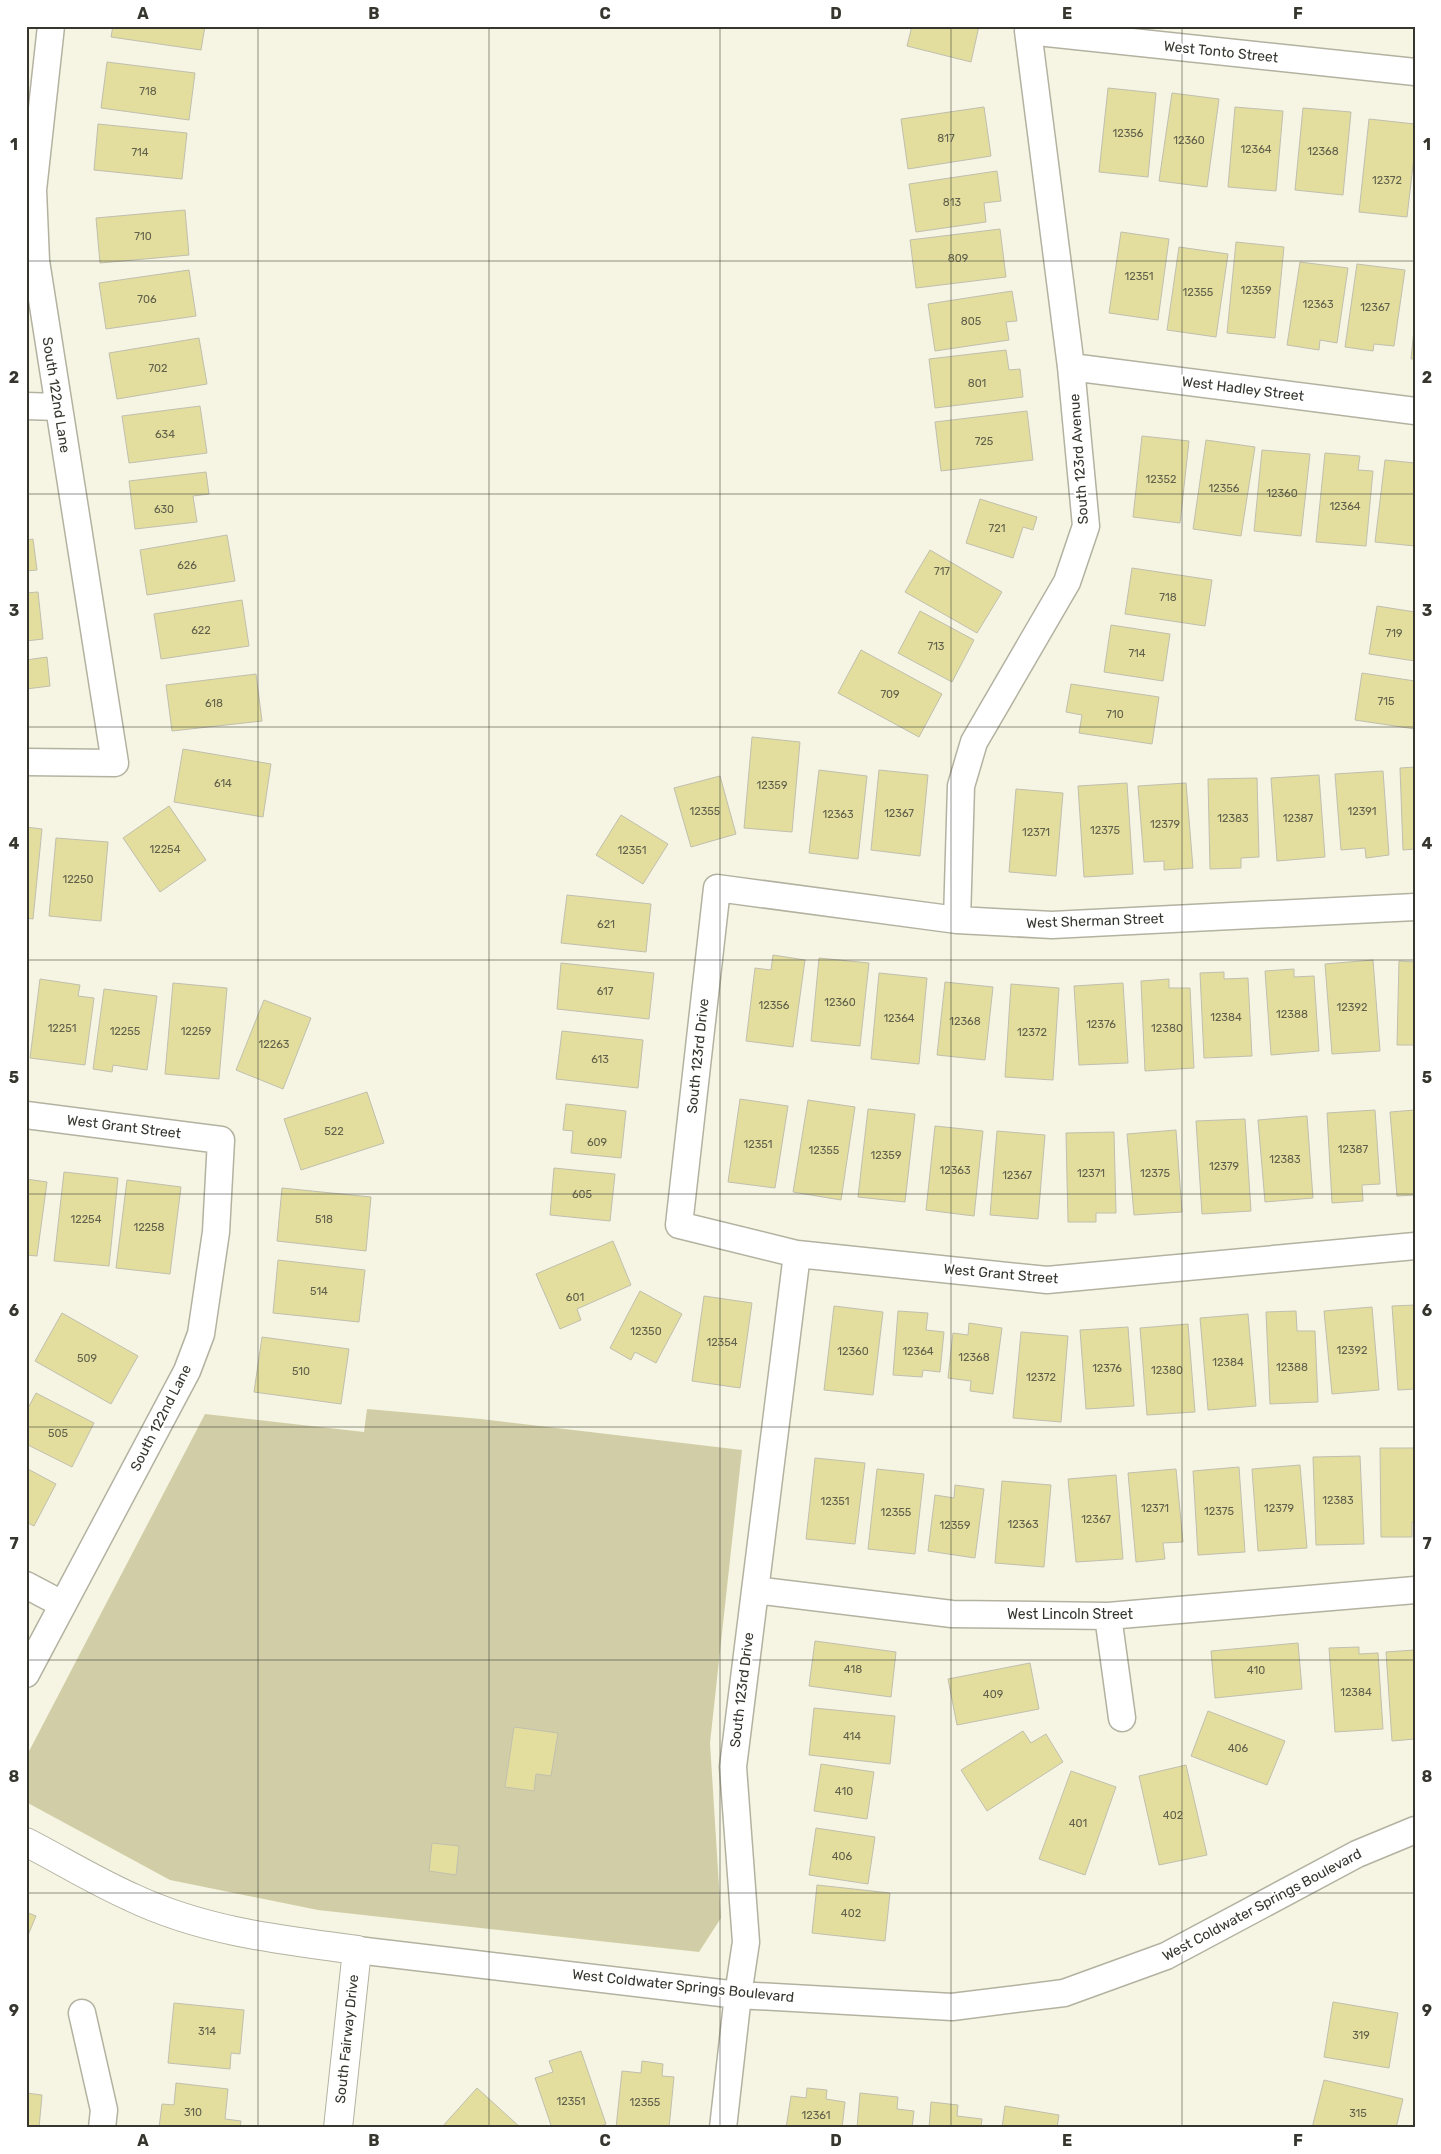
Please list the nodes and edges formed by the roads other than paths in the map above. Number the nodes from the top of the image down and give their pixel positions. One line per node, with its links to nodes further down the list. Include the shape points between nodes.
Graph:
1 (51, 26): 3 (street, South 122nd Lane)
2 (1028, 32): 4 (street, West Tonto Street); 5 (street, South 123rd Avenue)
3 (36, 64): 7 (street, South 122nd Lane, via 33,190 36,261)
4 (1415, 72)
5 (1071, 368): 8 (street, West Hadley Street); 12 (street, South 123rd Avenue, via 1086,526 1066,582 974,742 961,786)
6 (26, 406): 7 (street)
7 (58, 406): 9 (street, South 122nd Lane, via 115,763)
8 (1415, 411)
9 (26, 762)
10 (717, 888): 12 (street, West Sherman Street); 15 (street, South 123rd Drive)
11 (1415, 907): 12 (street, West Sherman Street, via 1052,925)
12 (956, 920)
13 (26, 1115): 14 (street, West Grant Street)
14 (221, 1140): 21 (street, South 122nd Lane, via 216,1232 201,1334 187,1372)
15 (680, 1225): 17 (street, West Grant Street)
16 (1415, 1246): 17 (street, West Grant Street, via 1047,1280)
17 (797, 1254): 19 (street, South 123rd Drive)
18 (26, 1585): 21 (street)
19 (755, 1590): 22 (street, West Lincoln Street, via 952,1614); 28 (street, South 123rd Drive, via 732,1767 746,1942)
20 (1415, 1590): 22 (street, West Lincoln Street)
21 (62, 1604): 23 (street, South 122nd Lane)
22 (1108, 1616): 24 (street)
23 (26, 1674)
24 (1122, 1718)
25 (1415, 1830): 28 (street, West Coldwater Springs Boulevard, via 1357,1854 1166,1956 1064,1993 952,2007)
26 (26, 1842): 27 (street, West Coldwater Springs Boulevard, via 131,1898 162,1910 257,1937)
27 (357, 1950): 28 (street, West Coldwater Springs Boulevard); 31 (street, South Fairway Drive)
28 (738, 1995): 32 (street, South 123rd Drive)
29 (82, 2013): 30 (street, via 104,2110)
30 (102, 2128)
31 (338, 2128)
32 (723, 2128)

